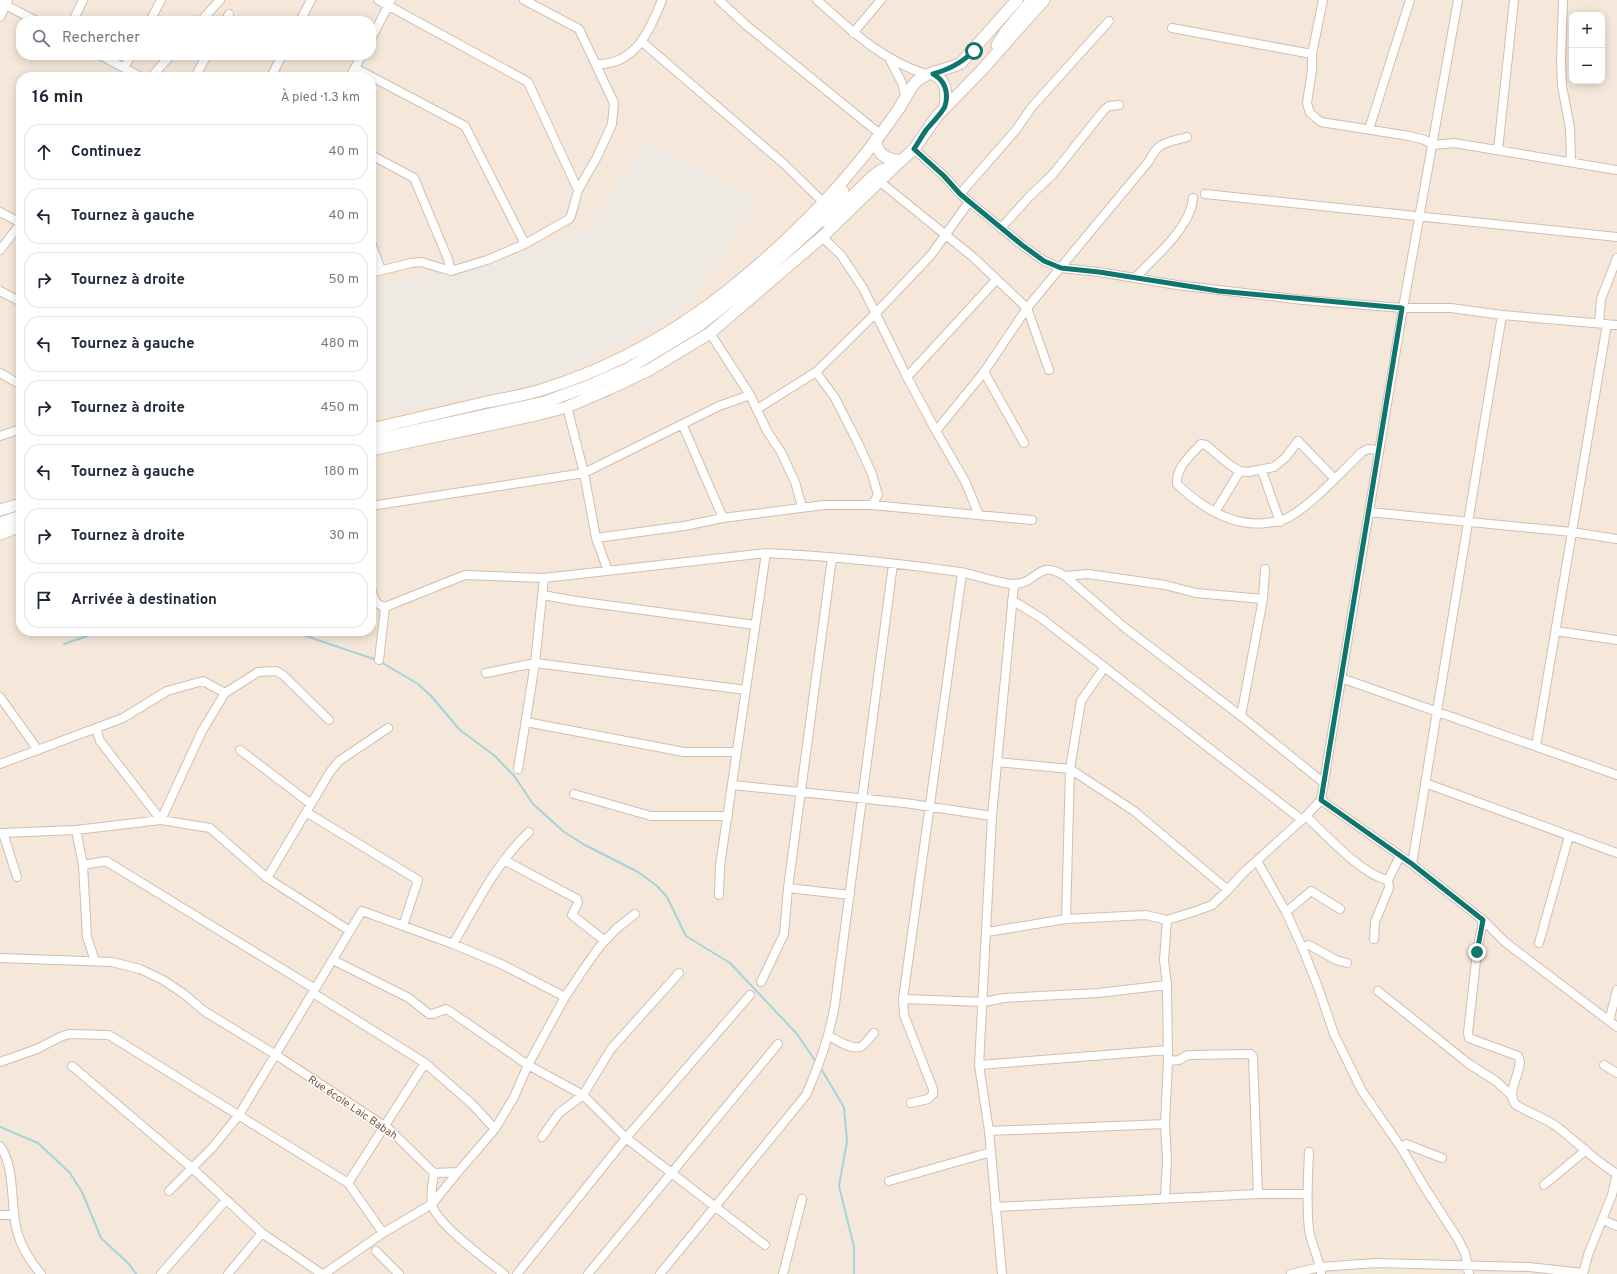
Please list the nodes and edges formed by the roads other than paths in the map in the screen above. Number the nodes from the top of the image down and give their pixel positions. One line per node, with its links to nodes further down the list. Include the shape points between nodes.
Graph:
1 (83, 0): 22 (street)
2 (161, 0): 23 (street)
3 (220, 0): 24 (street)
4 (311, 0): 25 (street)
5 (378, 0): 20 (street)
6 (524, 0): 42 (street, via 579,29)
7 (662, 0): 32 (street)
8 (719, 0): 59 (street)
9 (817, 0): 31 (street)
10 (881, 0): 31 (street)
11 (1017, 0): 41 (main road)
12 (1032, 0): 30 (main road)
13 (1044, 0): 53 (main road)
14 (1323, 0): 33 (street)
15 (1410, 0): 57 (street)
16 (1458, 0): 60 (street)
17 (1514, 0): 62 (street)
18 (1563, 0): 64 (street, via 1562,86 1570,128)
19 (5, 2): 21 (street); 26 (street)
20 (390, 3): 29 (street); 68 (street, via 528,82)
21 (28, 16)
22 (75, 16)
23 (153, 16)
24 (206, 16)
25 (303, 16)
26 (0, 17)
27 (1109, 21): 69 (street, via 1031,108 1016,130)
28 (1172, 28): 33 (street)
29 (376, 30)
30 (1006, 31): 41 (main road, via 991,41 976,59); 53 (main road, via 973,74)
31 (853, 33): 34 (street)
32 (640, 41): 42 (street, via 633,52 622,60); 72 (street, via 783,163)
33 (1312, 54): 57 (street, via 1307,103 1310,112 1321,122)
34 (889, 58): 51 (street, via 913,71); 54 (street, via 902,83)
35 (109, 60): 43 (street)
36 (128, 60): 43 (street)
37 (166, 60): 46 (street)
38 (204, 60): 47 (street)
39 (280, 60): 48 (street)
40 (359, 60): 44 (street)
41 (961, 63): 51 (main road, via 950,69)
42 (597, 64): 68 (street, via 614,103 614,113 612,124 597,157)
43 (124, 68): 45 (street)
44 (355, 68): 49 (street); 50 (street)
45 (132, 72)
46 (156, 72)
47 (198, 72)
48 (274, 72)
49 (353, 72)
50 (363, 72)
51 (929, 74): 54 (main road, via 910,89); 56 (main road, via 942,80 945,86)
52 (376, 79): 83 (street, via 466,126)
53 (970, 82): 56 (main road)
54 (906, 98): 59 (main road)
55 (1119, 105): 78 (street, via 1109,106 1104,110 1054,174)
56 (945, 107): 61 (main road)
57 (1369, 129): 60 (street, via 1421,139)
58 (1187, 137): 87 (street, via 1158,147)
59 (875, 140): 65 (main road, via 884,156); 72 (main road); 77 (main road, via 862,168)
60 (1433, 145): 62 (street, via 1454,143); 75 (street)
61 (914, 149): 65 (main road); 69 (street)
62 (1498, 150): 64 (street)
63 (376, 158): 89 (street, via 414,178)
64 (1571, 161): 66 (street)
65 (898, 164): 67 (main road); 77 (main road, via 880,171 830,218)
66 (1617, 170)
67 (879, 181): 80 (street); 81 (main road)
68 (578, 190): 83 (street, via 569,219)
69 (960, 194): 73 (street)
70 (1205, 194): 75 (street)
71 (1193, 198): 91 (street, via 1192,208 1182,226)
72 (823, 202): 112 (main road, via 721,297 633,354 542,390)
73 (969, 202): 78 (street); 80 (street)
74 (0, 212): 76 (street)
75 (1420, 216): 82 (street); 96 (street)
76 (16, 220)
77 (816, 225): 116 (main road, via 728,304 700,325 629,368 545,402)
78 (1001, 228): 87 (street, via 1044,261)
79 (16, 229): 84 (street)
80 (945, 236): 92 (street, via 973,257); 97 (street, via 931,255)
81 (822, 237): 97 (street, via 854,271); 101 (main road)
82 (1617, 237)
83 (525, 244): 89 (street, via 487,260)
84 (0, 250)
85 (376, 256): 88 (street)
86 (1617, 258): 99 (street, via 1601,299)
87 (1061, 268): 91 (street); 95 (street)
88 (381, 270): 89 (street, via 421,262); 90 (street)
89 (451, 271)
90 (376, 272)
91 (1135, 278): 96 (street, via 1219,291)
92 (996, 280): 95 (street); 106 (street)
93 (0, 291): 94 (street)
94 (16, 299)
95 (1028, 308): 102 (street); 104 (street)
96 (1402, 308): 98 (street, via 1450,308); 119 (street)
97 (875, 314): 103 (street); 106 (street)
98 (1502, 315): 99 (street); 136 (street)
99 (1603, 323): 100 (street); 139 (street)
100 (1617, 325)
101 (710, 333): 108 (street); 109 (main road, via 649,370)
102 (1049, 370)
103 (816, 372): 110 (street); 126 (street, via 835,398 872,474 878,495)
104 (984, 372): 114 (street); 117 (street)
105 (0, 373): 107 (street)
106 (907, 377): 114 (street)
107 (16, 382)
108 (750, 394): 110 (street); 111 (street, via 719,406)
109 (567, 406): 118 (main road); 122 (street)
110 (757, 409): 127 (street, via 795,482)
111 (683, 426): 122 (street); 133 (street)
112 (376, 428)
113 (16, 431): 115 (street)
114 (936, 431): 131 (street, via 965,481)
115 (0, 436)
116 (376, 439)
117 (1024, 443)
118 (376, 449)
119 (1379, 450): 123 (street, via 1368,449 1362,452); 130 (street)
120 (1240, 471): 121 (street); 129 (street); 129 (street, via 1203,444 1180,468 1177,484 1193,500)
121 (1262, 471): 123 (street, via 1274,467 1286,457 1298,441); 135 (street)
122 (584, 473): 125 (street); 141 (street)
123 (1334, 478): 135 (street, via 1306,505)
124 (16, 505): 128 (main road)
125 (376, 505)
126 (872, 505): 127 (street); 131 (street)
127 (802, 507): 133 (street)
128 (0, 510)
129 (1215, 512): 135 (street, via 1239,522)
130 (1369, 512): 136 (street); 163 (street)
131 (979, 515): 134 (street)
132 (16, 518): 137 (main road)
133 (723, 518): 141 (street)
134 (1032, 520)
135 (1280, 522)
136 (1468, 522): 139 (street); 167 (street)
137 (0, 523)
138 (16, 528): 140 (main road)
139 (1572, 532): 142 (street); 157 (street)
140 (0, 534)
141 (596, 538): 147 (street)
142 (1617, 539)
143 (766, 553): 144 (street); 147 (street); 156 (street)
144 (832, 558): 145 (street); 185 (street)
145 (893, 564): 148 (street); 187 (street)
146 (1265, 569): 153 (street)
147 (608, 571): 150 (street)
148 (962, 572): 151 (street); 189 (street)
149 (1065, 576): 151 (street, via 1047,568 1032,578); 153 (street, via 1088,574 1165,585 1196,593); 168 (street, via 1124,628)
150 (544, 578): 152 (street); 155 (street, via 465,575)
151 (1014, 584): 154 (street)
152 (543, 595): 156 (street); 160 (street)
153 (1263, 599): 168 (street)
154 (1012, 600): 161 (street, via 1040,618); 177 (street)
155 (378, 606): 159 (street)
156 (756, 625): 164 (street)
157 (1556, 631): 158 (street); 173 (street)
158 (1617, 640)
159 (379, 660)
160 (535, 663): 162 (street); 164 (street); 170 (street)
161 (1104, 668): 180 (street, via 1081,701); 193 (street)
162 (486, 673)
163 (1341, 678): 167 (street); 182 (street)
164 (746, 690): 176 (street)
165 (225, 692): 169 (street, via 258,672 276,671); 171 (street, via 203,680 167,692 123,718); 194 (street, via 202,732)
166 (0, 697): 174 (street)
167 (1436, 711): 173 (street); 183 (street)
168 (1241, 716): 182 (street)
169 (329, 720)
170 (526, 722): 176 (street, via 684,752); 179 (street)
171 (96, 728): 174 (street); 194 (street, via 100,741)
172 (388, 728): 190 (street, via 339,761)
173 (1536, 746): 181 (street)
174 (38, 750): 178 (street)
175 (240, 750): 190 (street)
176 (736, 752): 184 (street)
177 (997, 762): 180 (street); 192 (street)
178 (0, 764)
179 (518, 769)
180 (1070, 769): 209 (street, via 1134,811); 215 (street)
181 (1617, 775)
182 (1324, 783): 188 (street)
183 (1425, 783): 198 (street); 203 (street)
184 (733, 785): 185 (street); 191 (street)
185 (801, 792): 187 (street); 208 (street)
186 (574, 794): 191 (street, via 651,816)
187 (862, 798): 189 (street); 210 (street)
188 (1321, 800): 193 (street); 200 (street)
189 (929, 807): 192 (street); 238 (street)
190 (309, 808): 206 (street); 218 (street, via 418,880)
191 (728, 816): 211 (street, via 720,866)
192 (992, 816): 220 (street)
193 (1304, 818): 202 (street); 207 (street, via 1373,875)
194 (161, 820): 195 (street); 206 (street, via 210,828)
195 (76, 830): 197 (street); 204 (street)
196 (529, 832): 201 (street)
197 (2, 833): 205 (street)
198 (1569, 836): 199 (street); 224 (street)
199 (1617, 853)
200 (1400, 856): 203 (street); 207 (street)
201 (504, 860): 222 (street, via 577,899 578,903 572,915); 223 (street)
202 (1257, 861): 209 (street); 213 (street)
203 (1412, 864): 217 (street)
204 (83, 865): 228 (street, via 87,937); 234 (street, via 106,861)
205 (17, 876)
206 (267, 878): 219 (street)
207 (1388, 880): 221 (street, via 1389,888 1375,922)
208 (788, 888): 210 (street); 231 (street, via 784,934)
209 (1228, 890): 216 (street, via 1212,905)
210 (850, 894): 243 (street, via 836,1004)
211 (719, 895)
212 (1340, 909): 213 (street, via 1311,892)
213 (1286, 912): 225 (street)
214 (635, 914): 222 (street)
215 (1066, 919): 216 (street, via 1146,915); 220 (street)
216 (1167, 920): 232 (street, via 1164,960)
217 (1483, 920): 240 (street, via 1505,942); 256 (street, via 1468,1033 1473,1041 1510,1052 1520,1059)
218 (402, 926): 219 (street, via 362,911); 223 (street)
219 (350, 931): 227 (street)
220 (987, 932): 239 (street)
221 (1374, 940)
222 (605, 941): 237 (street)
223 (453, 944): 237 (street, via 501,964)
224 (1539, 944)
225 (1302, 947): 229 (street, via 1309,945 1336,960); 266 (street, via 1334,1034 1362,1091)
226 (0, 958): 228 (street, Rue école Laic Babah)
227 (333, 960): 234 (street); 250 (street, via 409,998 428,1014 446,1009)
228 (95, 961): 246 (street, Rue école Laic Babah, via 126,964 146,972)
229 (1347, 962)
230 (679, 973): 255 (street, via 611,1049)
231 (761, 982)
232 (1167, 985): 239 (street, via 1098,993 1004,998); 245 (street)
233 (1617, 990): 240 (street)
234 (314, 991): 246 (street); 249 (street)
235 (1378, 991): 256 (street, via 1469,1064 1496,1080)
236 (750, 994): 264 (street)
237 (565, 997): 250 (street)
238 (903, 999): 239 (street); 257 (street, via 904,1015 933,1089 933,1094 928,1099)
239 (984, 1002): 251 (street)
240 (1609, 1021): 241 (street)
241 (1617, 1027)
242 (874, 1033): 243 (street, via 861,1046 856,1047)
243 (829, 1036): 286 (street, via 806,1095)
244 (778, 1044): 274 (street)
245 (1168, 1050): 247 (street); 251 (street)
246 (276, 1055): 258 (street); 260 (street, Rue école Laic Babah)
247 (1168, 1061): 259 (street); 280 (street, via 1179,1060 1188,1055 1251,1054)
248 (0, 1062): 258 (street, via 37,1049 60,1036 109,1035)
249 (425, 1063): 260 (street); 261 (street, via 472,1104)
250 (528, 1065): 255 (street); 261 (street, via 514,1097)
251 (979, 1065): 262 (street)
252 (1604, 1065): 254 (street)
253 (72, 1066): 271 (street)
254 (1617, 1073)
255 (583, 1095): 263 (street, via 559,1113); 264 (street)
256 (1511, 1095): 267 (street, via 1515,1104 1546,1119)
257 (911, 1103)
258 (239, 1115): 271 (street); 277 (street)
259 (1165, 1124): 262 (street); 282 (street)
260 (384, 1126): 273 (street, Rue école Laic Babah, via 410,1147); 277 (street)
261 (495, 1129): 272 (street)
262 (989, 1131): 268 (street)
263 (542, 1137)
264 (626, 1138): 274 (street); 304 (street)
265 (0, 1146): 289 (street, via 6,1157)
266 (1402, 1149): 270 (street, via 1406,1144); 296 (street, via 1458,1239)
267 (1586, 1150): 275 (street); 278 (street)
268 (991, 1152): 276 (street); 287 (street)
269 (1308, 1152): 281 (street)
270 (1442, 1158)
271 (192, 1168): 279 (street); 284 (street)
272 (458, 1172): 273 (street); 285 (street)
273 (434, 1173): 285 (street)
274 (671, 1173): 286 (street); 305 (street)
275 (1617, 1174): 290 (street)
276 (889, 1182)
277 (348, 1183): 293 (street)
278 (1544, 1185)
279 (168, 1192)
280 (1258, 1194): 281 (street); 282 (street)
281 (1307, 1194): 297 (street, via 1309,1229)
282 (1165, 1198): 287 (street)
283 (802, 1199): 307 (street)
284 (226, 1200): 292 (street); 299 (street)
285 (432, 1204): 293 (street); 303 (street, via 436,1214 447,1227)
286 (715, 1207): 294 (street); 306 (street)
287 (995, 1207): 308 (street)
288 (0, 1215): 289 (street)
289 (14, 1215): 298 (street, via 22,1248)
290 (1603, 1220): 291 (street); 310 (street)
291 (1617, 1226)
292 (262, 1233): 300 (street); 301 (street)
293 (383, 1233): 301 (street)
294 (765, 1245)
295 (376, 1251): 302 (street)
296 (1469, 1270): 297 (street, via 1376,1263); 310 (street, via 1529,1267)
297 (1320, 1271): 309 (street)
298 (41, 1274)
299 (161, 1274)
300 (228, 1274)
301 (323, 1274)
302 (399, 1274)
303 (504, 1274)
304 (517, 1274)
305 (588, 1274)
306 (660, 1274)
307 (783, 1274)
308 (1002, 1274)
309 (1291, 1274)
310 (1583, 1274)

